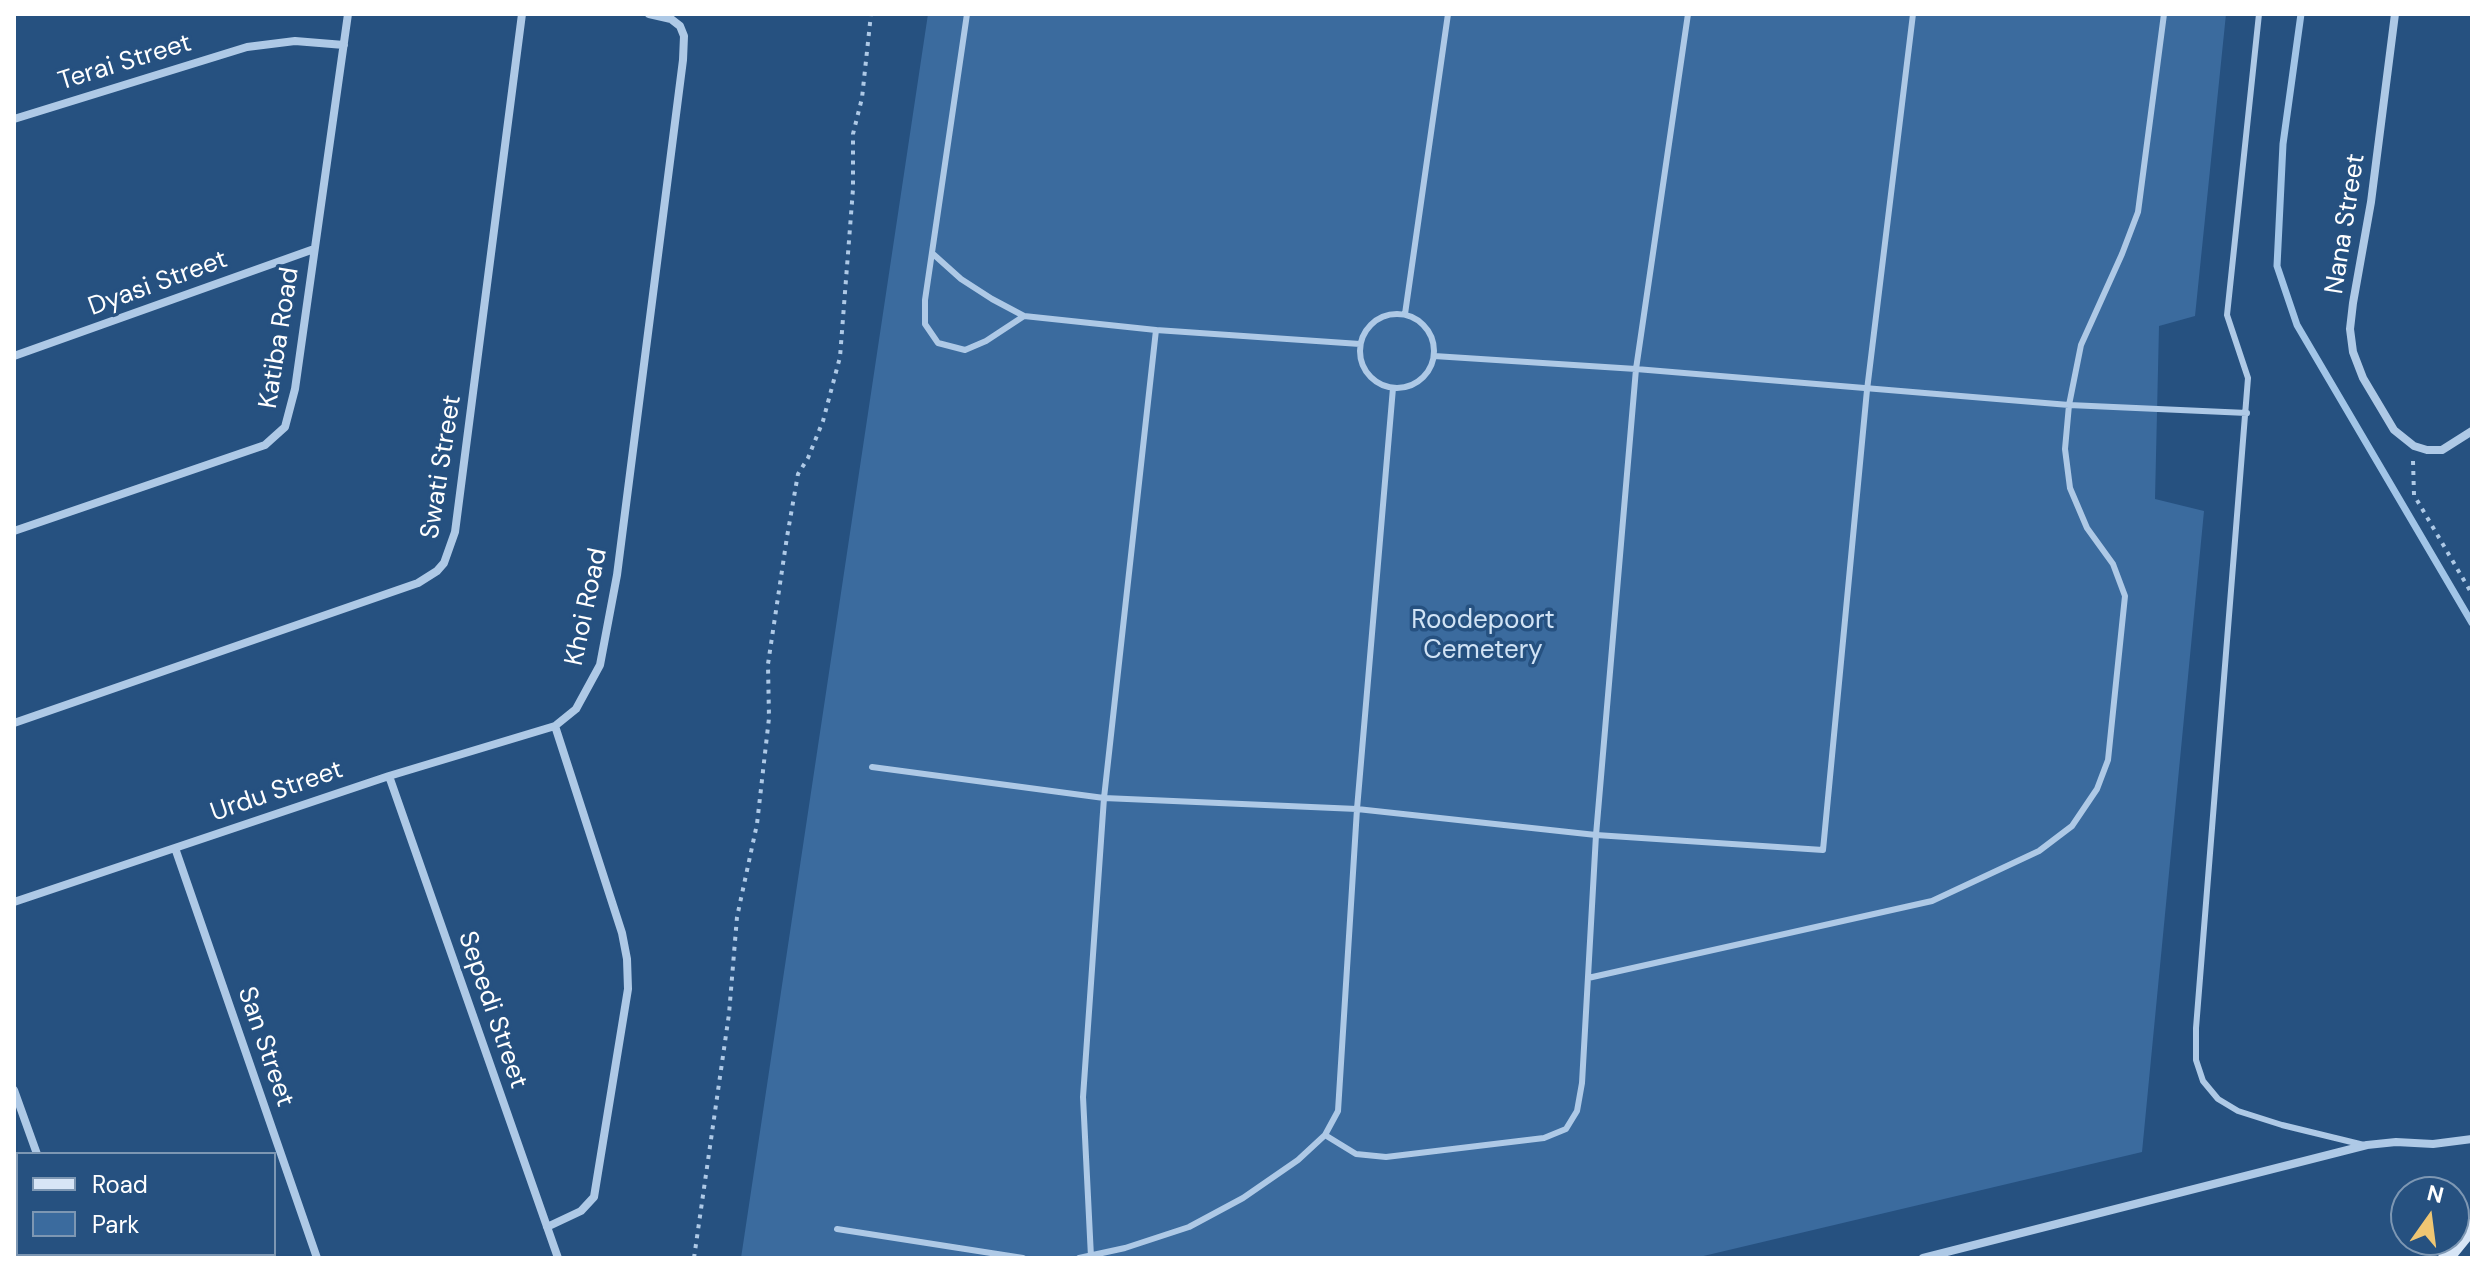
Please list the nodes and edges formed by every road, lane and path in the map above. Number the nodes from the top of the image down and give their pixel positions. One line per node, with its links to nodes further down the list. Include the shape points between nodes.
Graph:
1 (348, 14): 12 (street, Katiba Road)
2 (522, 14): 31 (street, Swati Street, via 455,532 444,563 418,583)
3 (649, 14): 32 (street, Khoi Road, via 671,19 684,36 656,284 600,665 576,709)
4 (871, 14): 52 (path, via 853,134 840,357 823,421 798,474 787,537 768,664 769,718 757,824 737,917 729,1014)
5 (967, 14): 15 (lane)
6 (1448, 14): 16 (lane)
7 (1688, 14): 22 (lane)
8 (1913, 14): 24 (lane)
9 (2164, 14): 25 (lane, via 2138,212 2081,345)
10 (2259, 14): 26 (lane, via 2227,315 2248,378)
11 (2395, 14): 28 (street, Nana Street, via 2350,329 2363,378 2394,430)
12 (344, 45): 13 (street, Terai Street, via 295,41 247,47); 14 (street, Katiba Road)
13 (14, 119)
14 (314, 249): 20 (street, Dyasi Street); 29 (street, Katiba Road, via 290,412 278,436 265,445)
15 (932, 253): 17 (lane, via 981,293); 17 (lane, via 925,324 938,343 965,350)
16 (1405, 314): 19 (lane, via 1381,317); 21 (lane, via 1431,334)
17 (1024, 316): 18 (lane)
18 (1156, 330): 19 (lane); 35 (lane)
19 (1360, 344): 23 (lane, via 1363,368 1381,385)
20 (14, 356)
21 (1434, 356): 22 (lane); 23 (lane, via 1416,384)
22 (1636, 369): 24 (lane); 37 (lane)
23 (1393, 388): 36 (lane)
24 (1867, 390): 25 (lane); 37 (lane, via 1823,850)
25 (2069, 405): 26 (lane); 40 (lane, via 2065,449 2070,488 2125,596 2108,760 2097,789 2072,826 2039,851 1932,901)
26 (2247, 413): 44 (lane, via 2196,1060 2203,1081 2238,1111)
27 (2472, 431): 28 (street, via 2442,450)
28 (2414, 446): 30 (path, via 2414,495)
29 (14, 531)
30 (2472, 594)
31 (14, 723)
32 (555, 726): 34 (street, Urdu Street); 47 (street, via 622,933 628,989 594,1197 581,1211)
33 (872, 767): 35 (lane)
34 (389, 776): 38 (street, Urdu Street); 47 (street, Sepedi Street)
35 (1104, 798): 36 (lane); 49 (lane, via 1083,1097)
36 (1357, 809): 37 (lane); 42 (lane, via 1338,1111)
37 (1596, 835): 40 (lane)
38 (175, 848): 39 (street, Urdu Street); 50 (street, San Street)
39 (14, 902)
40 (1588, 978): 42 (lane, via 1582,1083 1577,1111 1566,1129 1544,1138 1386,1157 1356,1154)
41 (14, 1090): 45 (street)
42 (1325, 1135): 49 (lane, via 1275,1177 1189,1227)
43 (2472, 1139): 44 (street)
44 (2367, 1145): 55 (street)
45 (36, 1152)
46 (2472, 1226): 56 (main road)
47 (547, 1227): 51 (street, Sepedi Street)
48 (837, 1229): 53 (lane)
49 (1091, 1257): 54 (lane)
50 (317, 1258)
51 (558, 1258)
52 (694, 1258)
53 (1023, 1258)
54 (1079, 1258)
55 (1923, 1258)
56 (2446, 1258)

